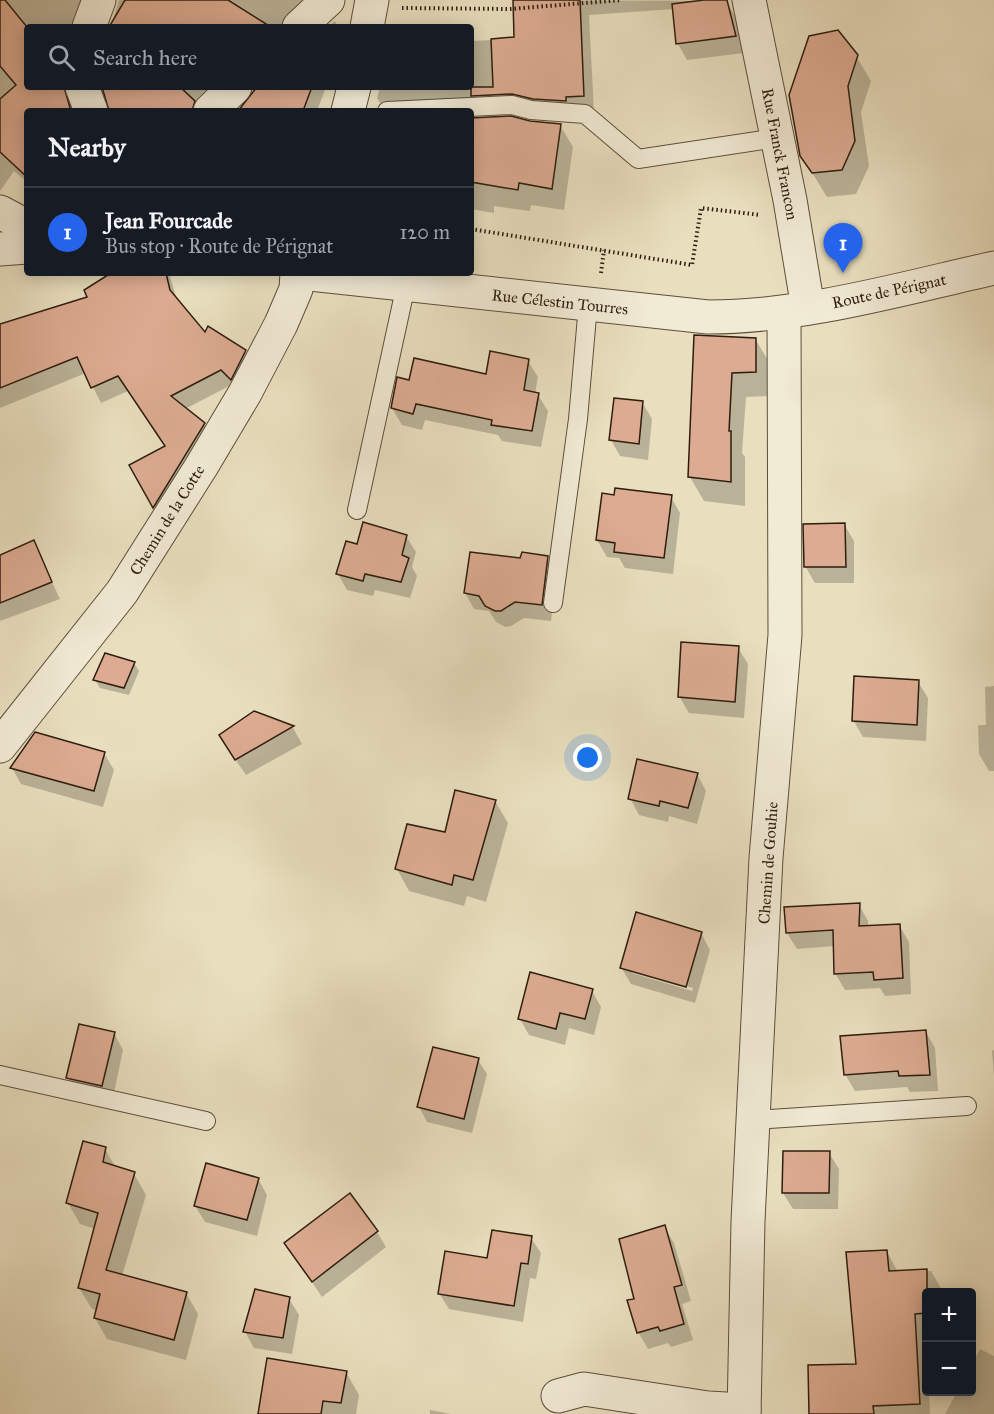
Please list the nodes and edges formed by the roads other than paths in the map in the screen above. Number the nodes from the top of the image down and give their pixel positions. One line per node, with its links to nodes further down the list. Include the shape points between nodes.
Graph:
1 (99, 0): 4 (street)
2 (328, 0): 5 (street)
3 (749, 0): 13 (street, Rue Franck Francon)
4 (90, 24)
5 (302, 24)
6 (83, 90): 9 (street)
7 (233, 90): 10 (street)
8 (353, 90): 11 (street)
9 (90, 108)
10 (213, 108)
11 (349, 108)
12 (450, 108): 13 (lane, via 512,105 585,114 638,159)
13 (777, 138): 23 (street, Rue Franck Francon, via 792,213)
14 (0, 212): 15 (street)
15 (24, 228)
16 (24, 247): 17 (street)
17 (0, 249)
18 (994, 268): 23 (street, Route de Pérignat)
19 (302, 276): 26 (street, Chemin de la Cotte, via 245,393 122,592)
20 (329, 276): 21 (street, Rue Célestin Tourres)
21 (406, 285): 22 (street, Rue Célestin Tourres); 24 (lane)
22 (588, 305): 23 (street, Rue Célestin Tourres, via 708,317); 25 (lane, via 578,419)
23 (796, 310): 30 (street, Chemin de Gouhie, via 785,635 766,858)
24 (357, 510)
25 (553, 603)
26 (0, 746)
27 (0, 1075): 29 (lane)
28 (967, 1106): 30 (lane)
29 (206, 1120)
30 (754, 1120): 32 (street, Chemin de Gouhie, via 747,1233)
31 (558, 1396): 32 (street, via 584,1389)
32 (744, 1412)

